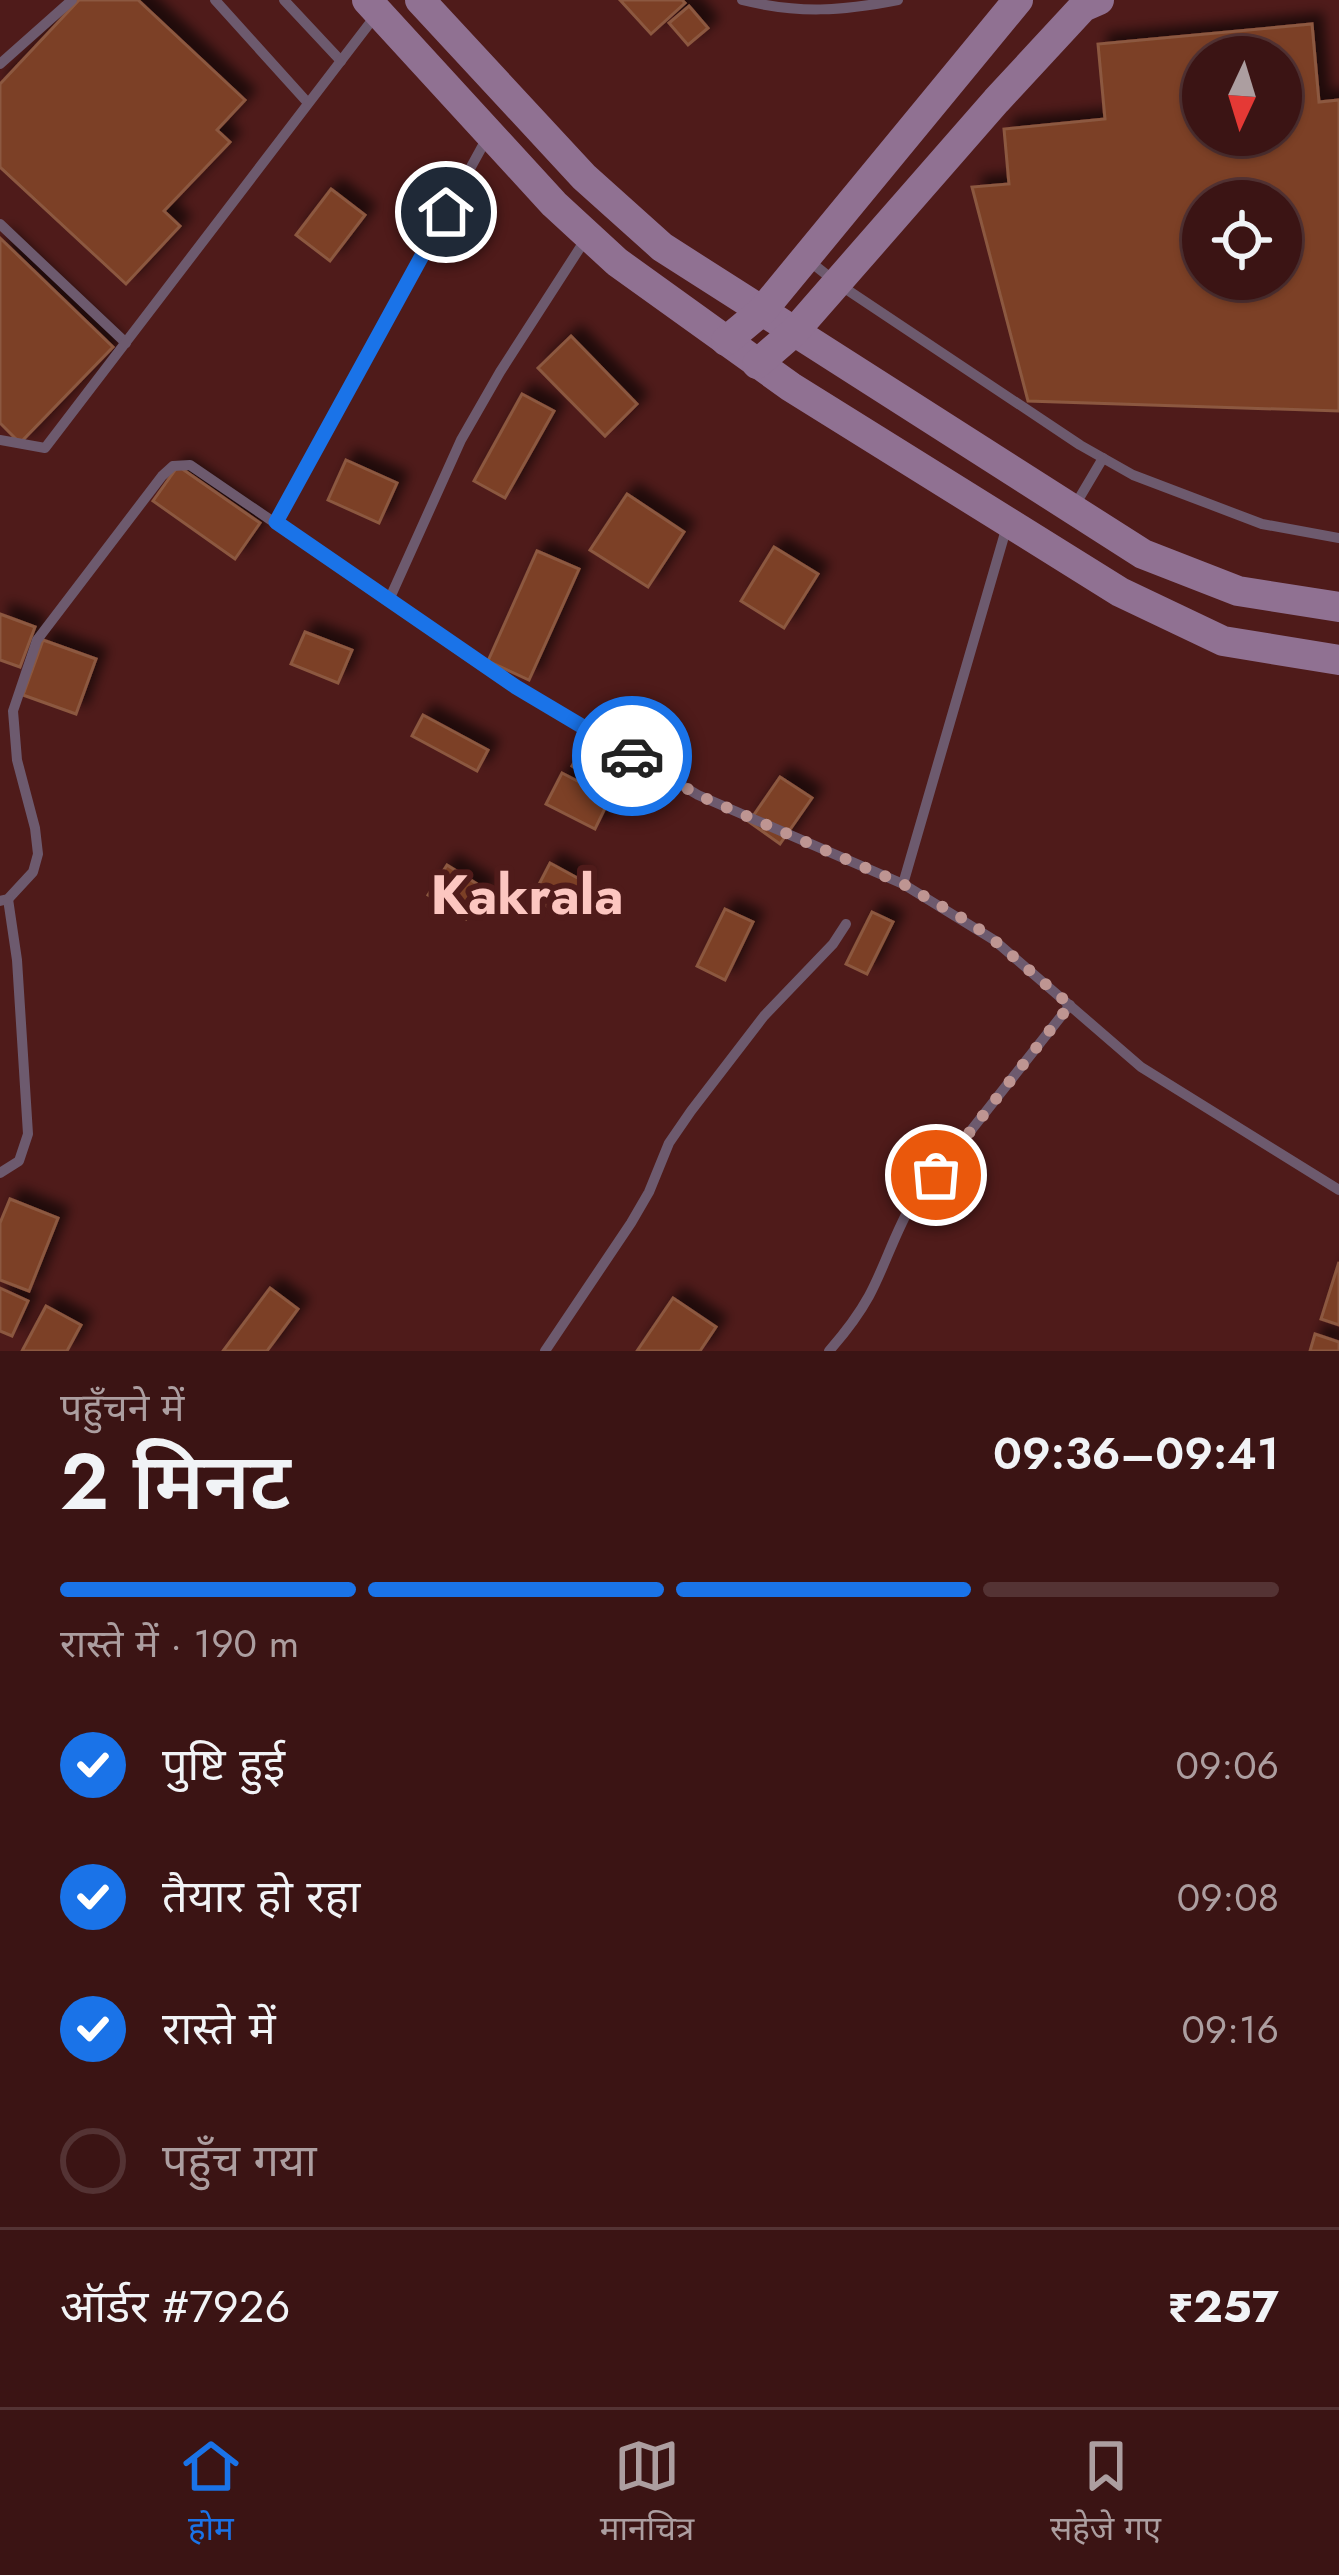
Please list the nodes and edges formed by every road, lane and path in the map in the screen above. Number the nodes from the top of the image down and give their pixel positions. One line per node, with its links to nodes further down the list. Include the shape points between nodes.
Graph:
1 (72, 0): 11 (lane)
2 (215, 0): 12 (lane)
3 (284, 0): 10 (lane)
4 (420, 0): 18 (street, via 584,177 662,247)
5 (742, 0): 6 (lane, via 844,10)
6 (898, 0)
7 (1018, 0): 16 (street)
8 (1099, 0): 17 (street, via 1025,70)
9 (373, 6): 10 (lane); 13 (street)
10 (341, 61): 12 (lane)
11 (0, 64)
12 (308, 103): 21 (lane)
13 (490, 133): 15 (street); 26 (lane)
14 (0, 224): 21 (lane)
15 (588, 235): 20 (street); 29 (lane, via 460,440)
16 (806, 258): 17 (lane); 18 (street)
17 (837, 283): 19 (street); 24 (lane)
18 (762, 310): 19 (street); 20 (street)
19 (794, 332): 22 (street); 25 (street)
20 (726, 341): 22 (street)
21 (125, 343): 23 (lane, via 45,448)
22 (757, 364): 27 (street)
23 (0, 440)
24 (1103, 458): 25 (lane); 28 (lane, via 1262,524)
25 (1073, 509): 30 (street, via 1143,554 1238,590)
26 (276, 522): 29 (lane); 33 (lane, via 190,465 173,466 37,640 13,711 38,854 34,872)
27 (1008, 523): 31 (street, via 1120,592 1223,641); 32 (lane)
28 (1339, 538)
29 (388, 600): 32 (lane, via 698,795)
30 (1339, 607)
31 (1339, 659)
32 (903, 884): 35 (lane, via 982,931)
33 (4, 900): 36 (lane, via 17,960 28,1134 19,1161)
34 (846, 924): 38 (lane, via 691,1111 640,1208)
35 (1070, 1005): 37 (lane, via 1142,1067); 39 (lane, via 909,1209 866,1301)
36 (0, 1174)
37 (1339, 1190)
38 (545, 1351)
39 (830, 1351)

